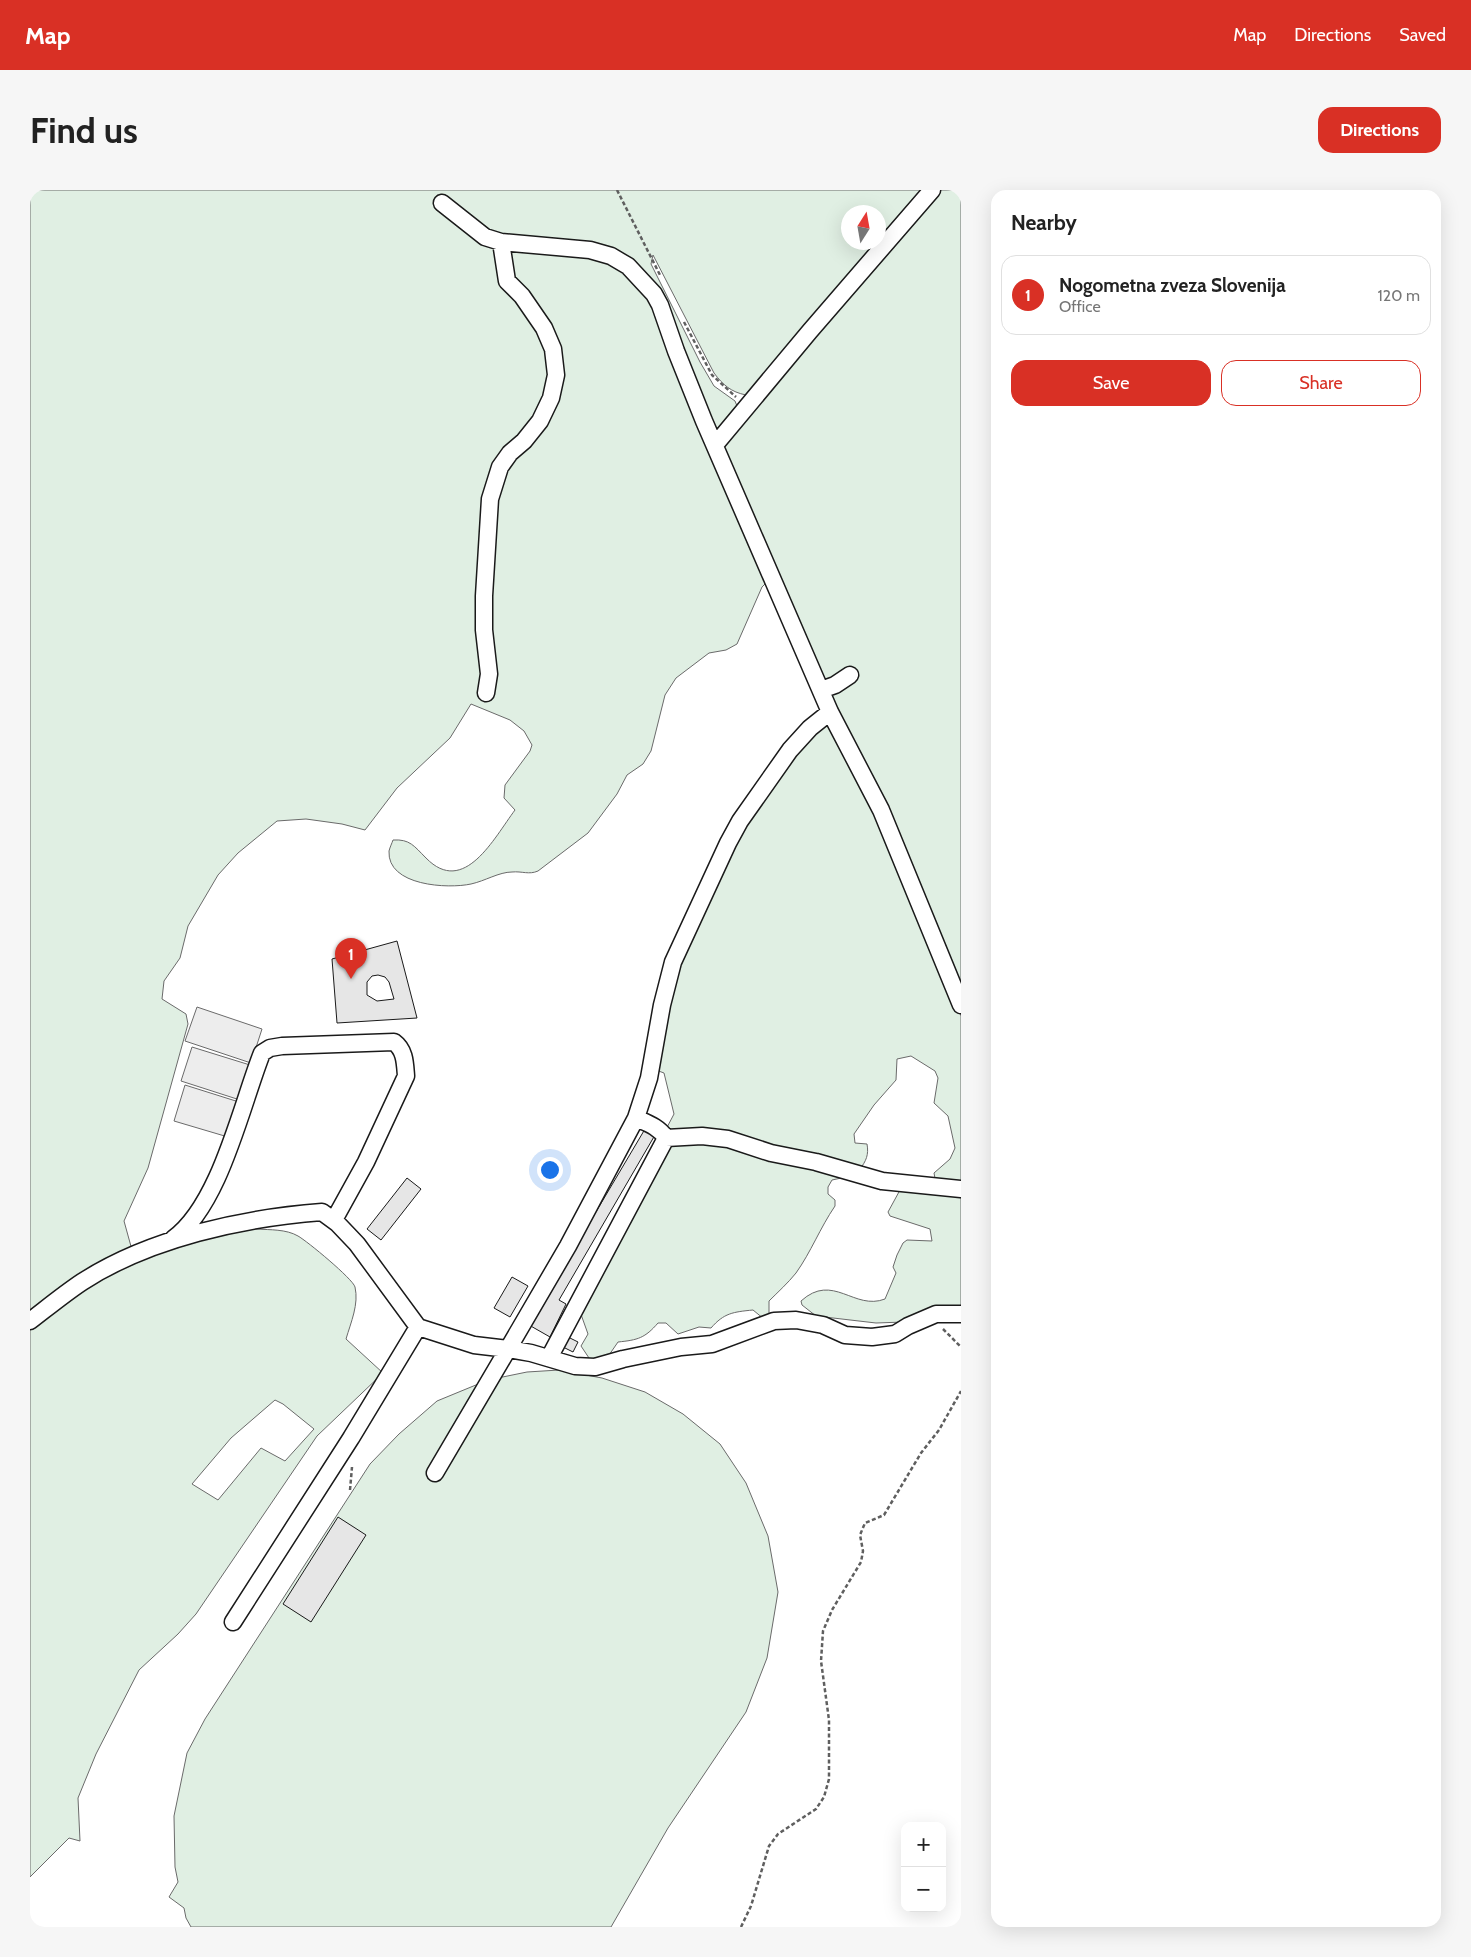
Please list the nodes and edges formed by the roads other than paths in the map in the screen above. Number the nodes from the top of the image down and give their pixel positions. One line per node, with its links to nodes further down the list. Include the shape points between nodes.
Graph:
1 (932, 190): 4 (lane)
2 (442, 203): 3 (lane, via 485,237)
3 (501, 242): 4 (lane, via 590,250 611,256 628,266 660,305); 7 (lane, via 507,281 522,296 544,328 554,349 556,375 551,398 540,421 500,467 490,499 484,596 489,674)
4 (715, 445): 6 (lane)
5 (850, 675): 6 (lane)
6 (821, 690): 8 (lane)
7 (486, 693)
8 (830, 712): 9 (lane, via 881,810); 10 (lane, via 790,750 740,821 704,893 673,962 650,1078)
9 (961, 1005)
10 (636, 1118): 11 (lane, via 652,1125); 18 (lane, via 568,1246)
11 (666, 1138): 12 (lane, via 702,1136 728,1139 882,1181); 19 (lane)
12 (961, 1189)
13 (334, 1220): 14 (lane, via 322,1212 256,1220); 14 (lane, via 366,1162 406,1076 405,1060 400,1046 394,1042 282,1046 262,1052 225,1160 213,1185 184,1231); 17 (lane)
14 (169, 1242): 16 (lane, via 120,1261 83,1282)
15 (961, 1314): 19 (lane, via 936,1314 895,1334 872,1337 845,1335 822,1325 796,1320 774,1321 712,1344 681,1347 595,1367 575,1366)
16 (30, 1321)
17 (418, 1327): 18 (lane, via 474,1345); 21 (lane)
18 (508, 1349): 19 (lane); 20 (lane)
19 (549, 1358)
20 (435, 1473)
21 (233, 1622)

